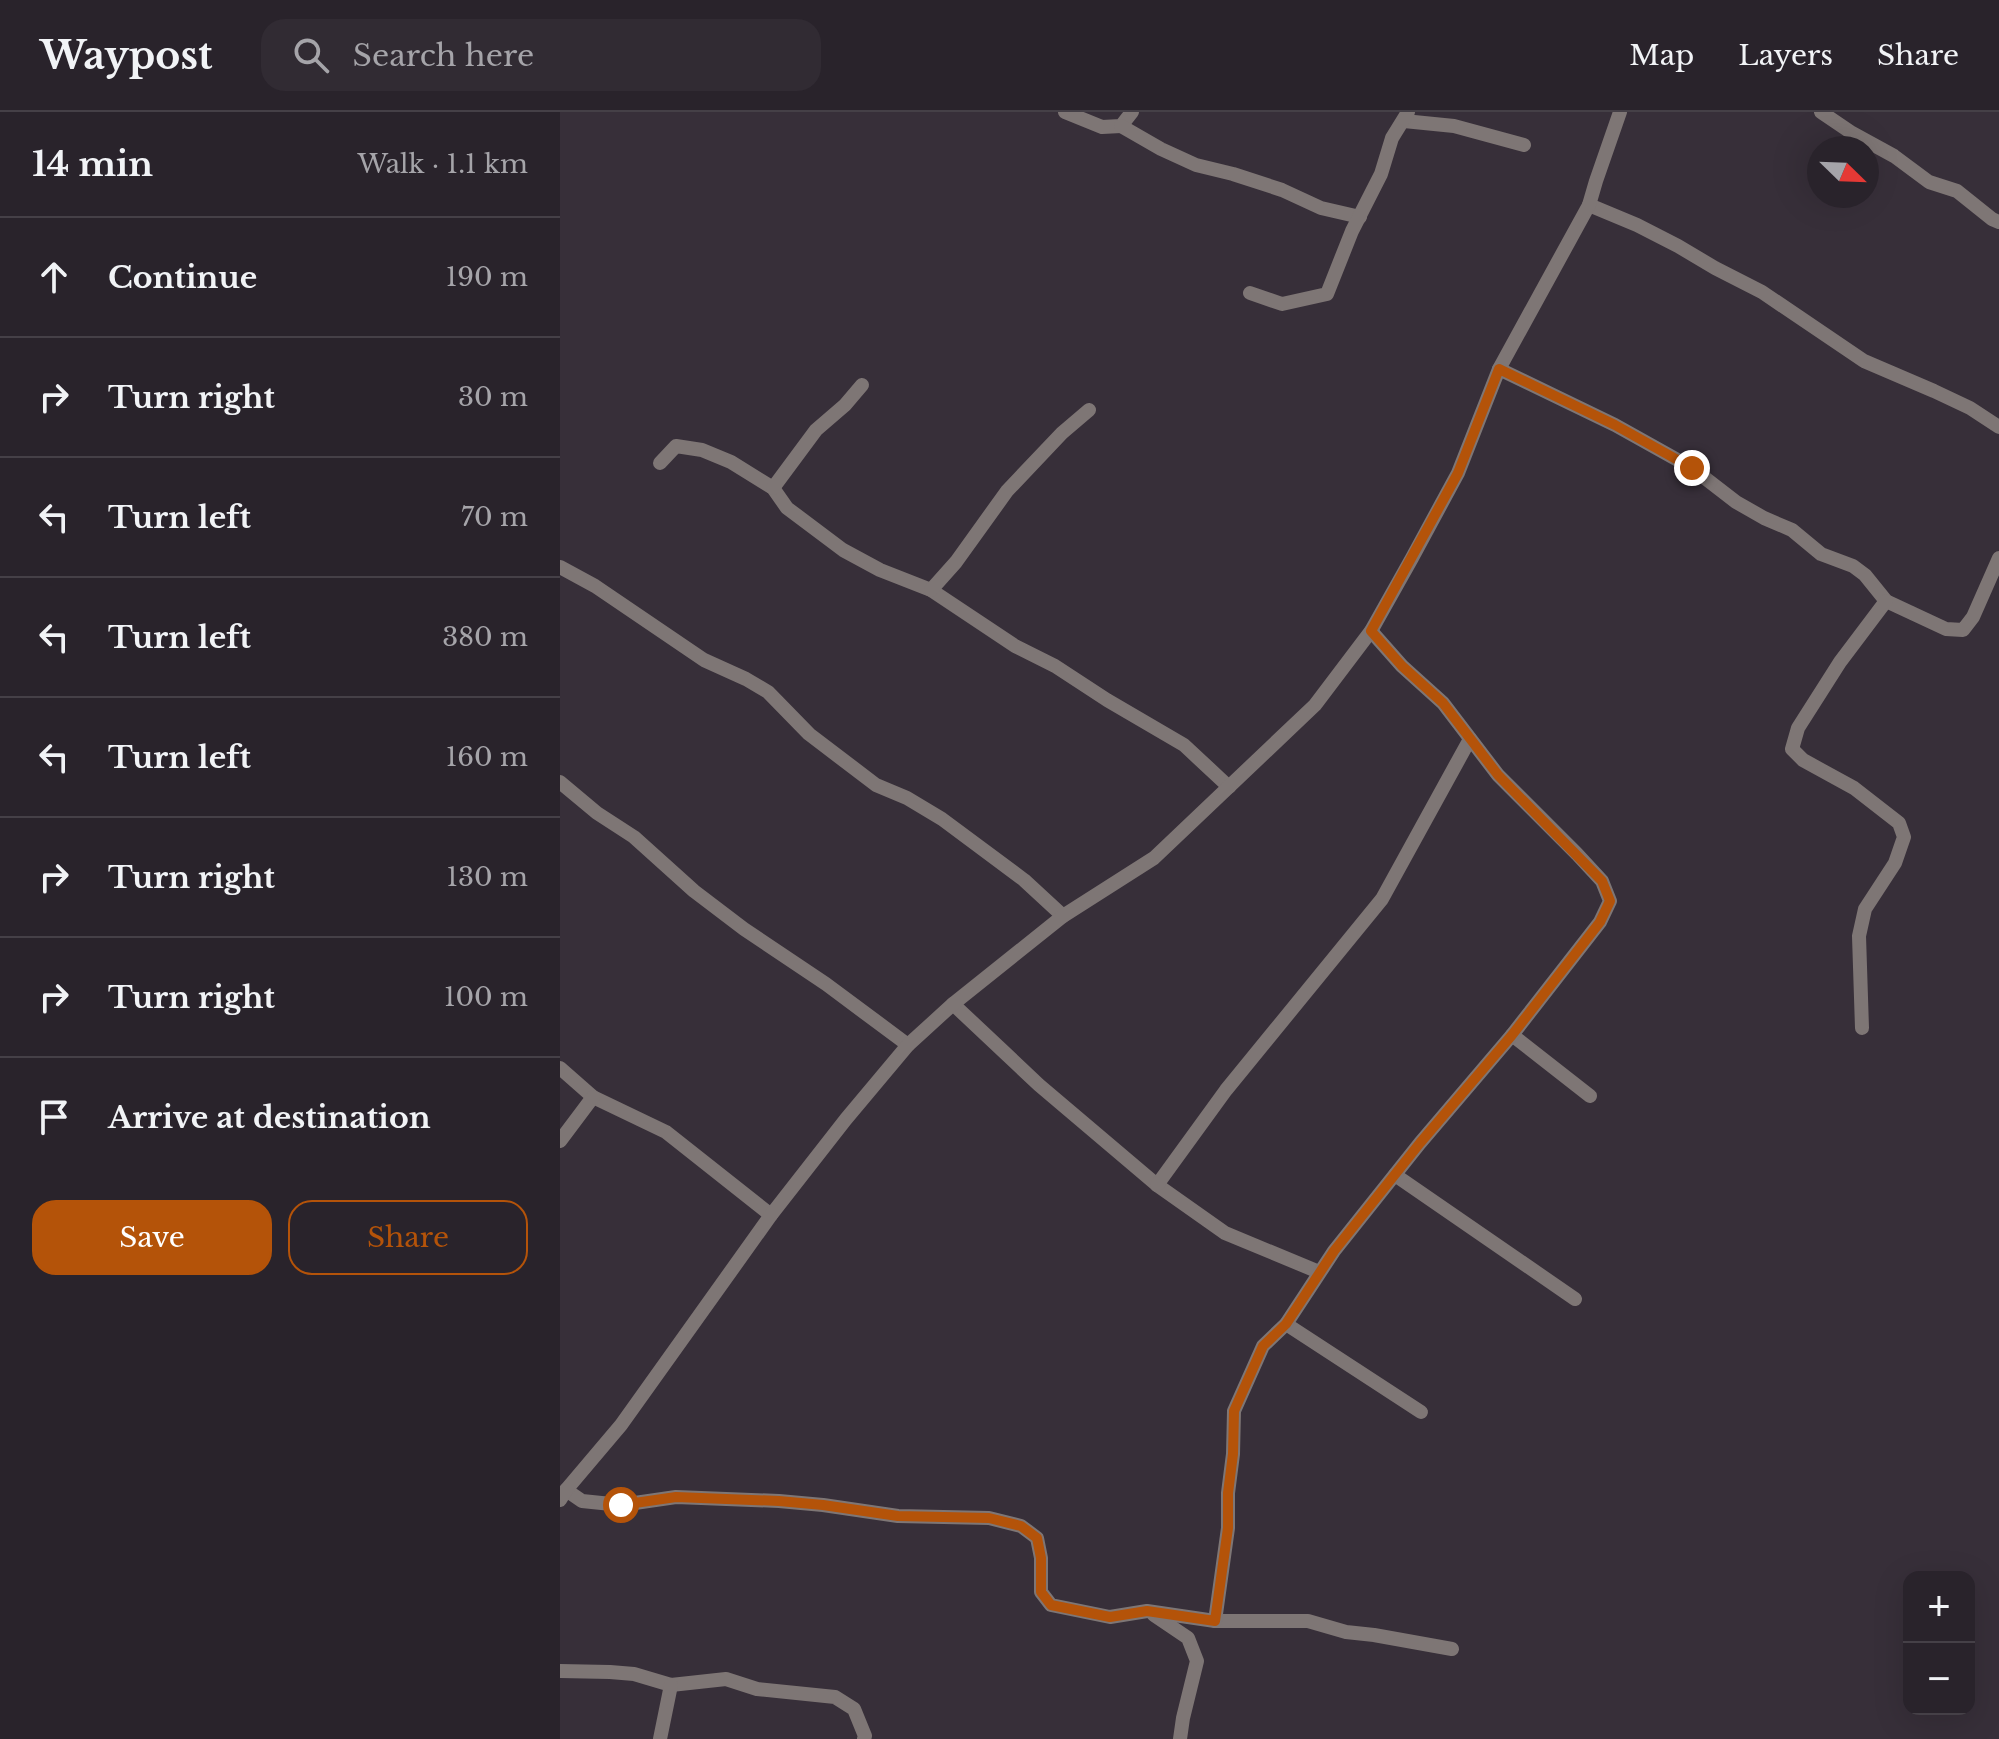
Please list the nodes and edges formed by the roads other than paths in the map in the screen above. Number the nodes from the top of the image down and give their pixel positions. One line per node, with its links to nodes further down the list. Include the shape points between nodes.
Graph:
1 (1065, 112): 7 (street, via 1102,127)
2 (1132, 112): 7 (street)
3 (1620, 112): 9 (street)
4 (1821, 112): 11 (street, via 1929,182 1957,191)
5 (1406, 117): 6 (street); 10 (street)
6 (1456, 119): 8 (street)
7 (1121, 126): 10 (street, via 1196,165)
8 (1524, 145)
9 (1589, 205): 13 (street); 16 (street, via 1678,246 1762,292 1864,361 1970,408)
10 (1360, 217): 12 (street, via 1327,294 1282,304)
11 (1999, 222)
12 (1250, 293)
13 (1499, 369): 22 (street, via 1692,468 1821,554 1853,566); 23 (street, via 1458,473)
14 (862, 385): 18 (street, via 816,430)
15 (1089, 410): 21 (street, via 1007,491)
16 (1999, 427)
17 (660, 463): 18 (street, via 676,446 702,450)
18 (773, 488): 21 (street, via 787,508 843,550)
19 (1999, 558): 22 (street, via 1963,630 1946,629)
20 (560, 567): 27 (street, via 704,660 768,692 809,734 876,785 942,819)
21 (931, 590): 26 (street, via 1184,745)
22 (1886, 601): 29 (street, via 1798,728 1792,749 1899,823 1904,837 1895,863 1865,909 1859,936)
23 (1371, 631): 24 (street, via 1443,703); 26 (street, via 1315,705)
24 (1470, 739): 30 (street, via 1498,775 1602,881 1610,901 1600,922); 37 (street, via 1382,899 1226,1090)
25 (560, 782): 31 (street, via 744,929)
26 (1229, 787): 27 (street, via 1154,858)
27 (1063, 916): 28 (street)
28 (953, 1004): 31 (street); 37 (street)
29 (1862, 1028)
30 (1512, 1035): 33 (street); 36 (street)
31 (908, 1045): 38 (street)
32 (560, 1068): 34 (street)
33 (1590, 1096)
34 (593, 1097): 35 (street); 38 (street, via 666,1132)
35 (560, 1141)
36 (1395, 1175): 39 (street); 40 (street)
37 (1157, 1185): 39 (street, via 1225,1233)
38 (771, 1215): 43 (street, via 621,1425)
39 (1319, 1272): 41 (street)
40 (1575, 1299)
41 (1286, 1324): 42 (street); 45 (street, via 1263,1346 1234,1411 1228,1528)
42 (1421, 1412)
43 (563, 1495): 44 (street, via 621,1505 676,1497 794,1502 898,1516 989,1518 1021,1526 1037,1538 1041,1592 1051,1605 1110,1617)
44 (1147, 1611): 45 (street); 51 (street, via 1188,1638 1197,1661)
45 (1215, 1621): 46 (street, via 1308,1621)
46 (1452, 1649)
47 (560, 1671): 48 (street, via 634,1674)
48 (671, 1685): 49 (street); 50 (street, via 726,1679 757,1689 835,1697 854,1709)
49 (660, 1739)
50 (864, 1739)
51 (1180, 1739)

